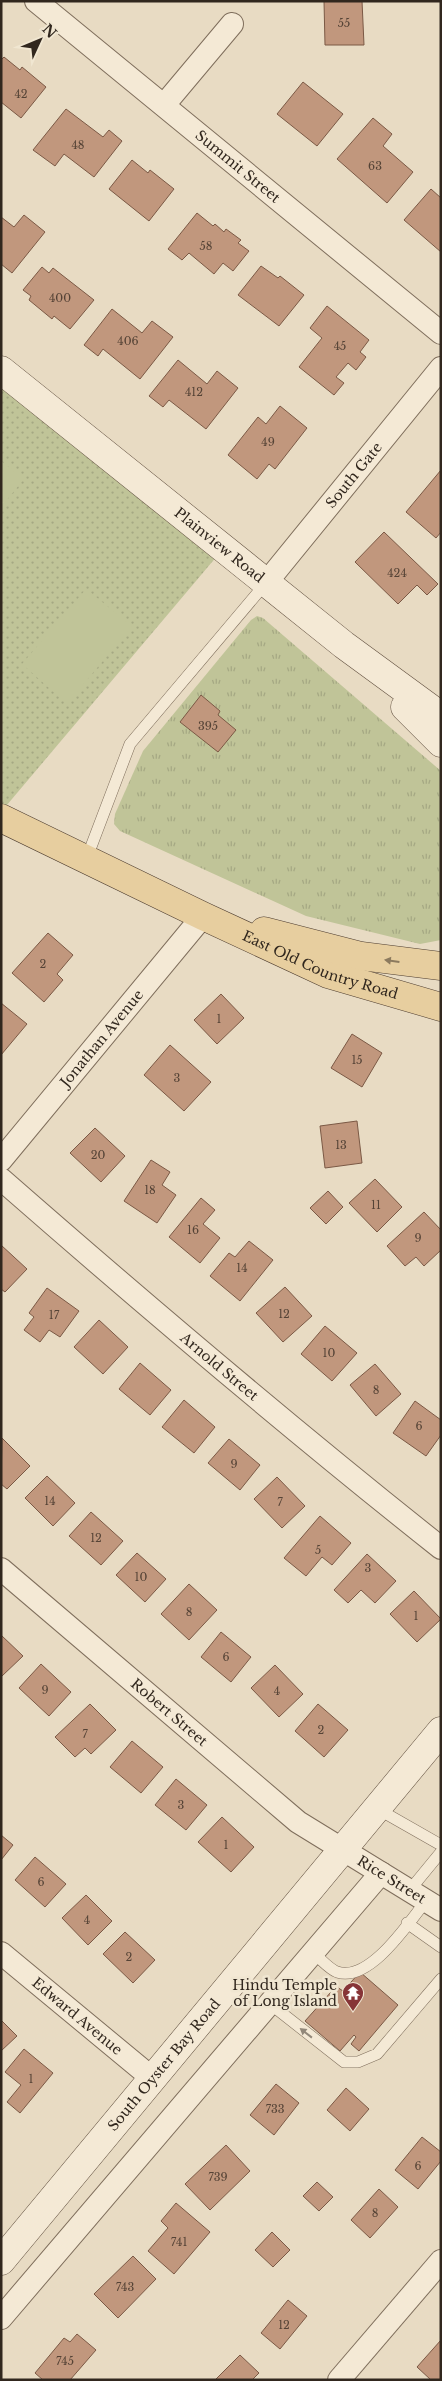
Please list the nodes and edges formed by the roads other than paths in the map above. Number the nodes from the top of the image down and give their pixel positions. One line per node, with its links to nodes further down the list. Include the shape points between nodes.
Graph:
1 (36, 1): 3 (street, Summit Street)
2 (232, 24): 3 (street)
3 (164, 105): 4 (street, Summit Street)
4 (441, 332)
5 (441, 368): 7 (street, South Gate)
6 (1, 370): 7 (main road, Plainview Road)
7 (266, 583): 8 (main road, Plainview Road); 12 (lane, via 130,744)
8 (344, 645): 9 (main road, Plainview Road); 10 (main road)
9 (441, 716)
10 (441, 743)
11 (1, 818): 12 (main road, East Old Country Road)
12 (86, 860): 13 (main road, East Old Country Road)
13 (203, 916): 14 (main road, East Old Country Road, one-way to 13, via 361,956); 15 (main road, East Old Country Road, via 328,974); 16 (street, Jonathan Avenue)
14 (436, 964)
15 (441, 1007)
16 (1, 1160)
17 (1, 1179): 18 (street, Arnold Street, via 143,1304)
18 (441, 1548)
19 (1, 1570): 23 (street, Robert Street, via 298,1822)
20 (433, 1745): 21 (main road, South Oyster Bay Road)
21 (376, 1808): 22 (lane); 23 (main road, South Oyster Bay Road)
22 (441, 1845)
23 (342, 1849): 25 (street, Rice Street); 33 (main road, South Oyster Bay Road)
24 (441, 1852): 26 (lane)
25 (381, 1873): 26 (street, Rice Street); 30 (street)
26 (425, 1900): 27 (lane)
27 (407, 1923): 28 (lane); 30 (lane, via 383,1954 361,1969 337,1972)
28 (441, 1947)
29 (1, 1953): 33 (street, Edward Avenue)
30 (312, 1953): 32 (street)
31 (441, 1979): 32 (lane, one-way to 32, via 377,2054 358,2062 344,2062)
32 (269, 2003): 36 (street)
33 (152, 2078): 34 (main road, South Oyster Bay Road)
34 (1, 2261)
35 (441, 2261): 37 (street)
36 (1, 2318)
37 (339, 2380)

